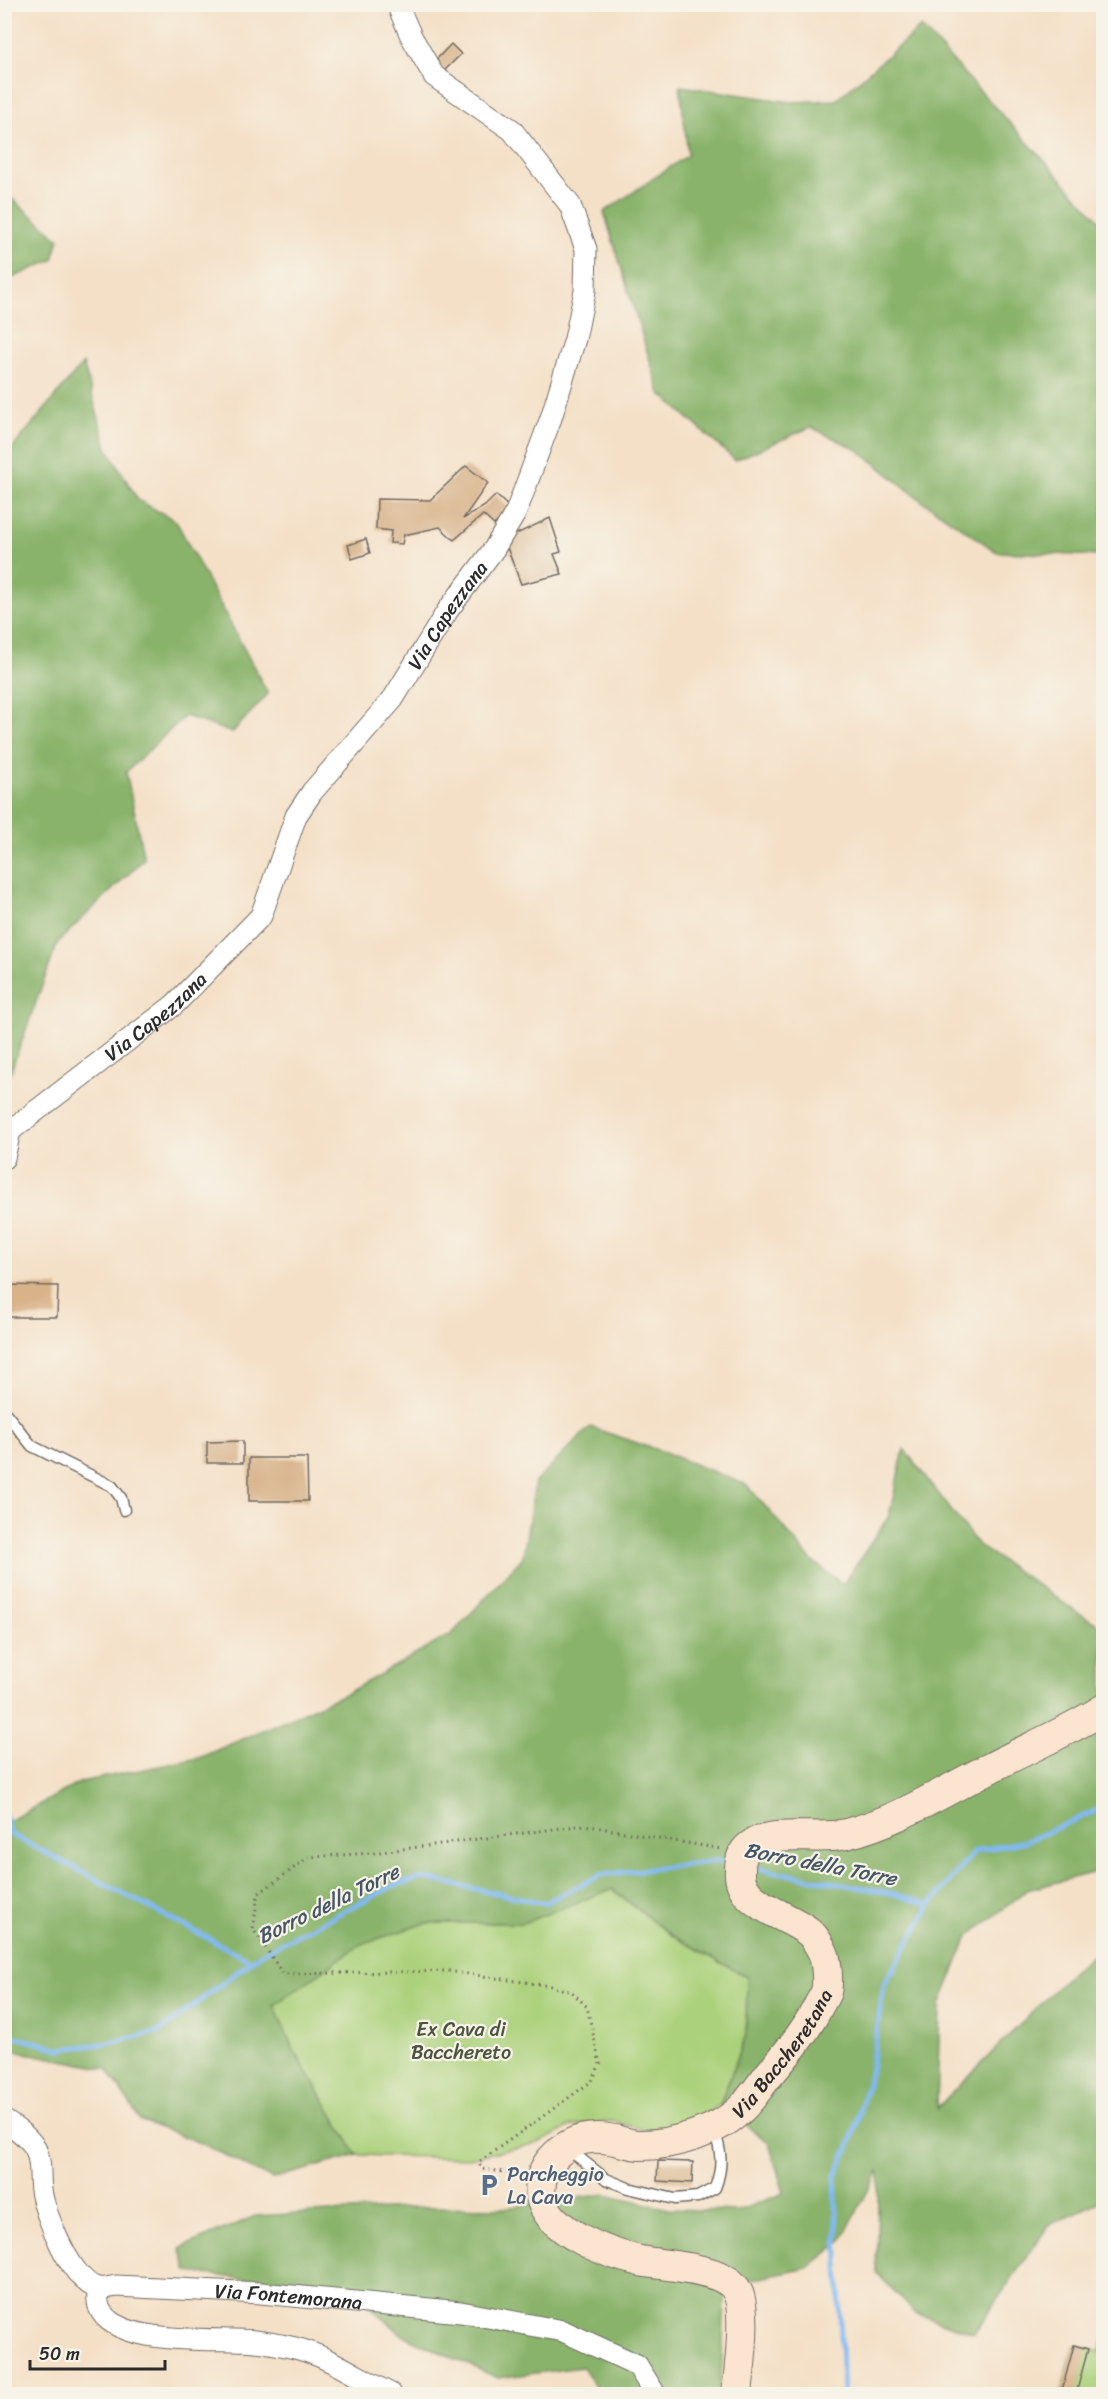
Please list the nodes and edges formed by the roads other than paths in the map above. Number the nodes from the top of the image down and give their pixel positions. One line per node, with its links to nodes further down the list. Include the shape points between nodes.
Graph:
1 (397, 4): 2 (street, Via Capezzana, via 434,76 512,130 570,205 585,249 585,291 551,418 516,512 494,549 448,610 393,699 312,792 296,816 261,916 174,1005 10,1131)
2 (4, 1158)
3 (4, 1411): 4 (lane, via 32,1446 112,1486)
4 (124, 1510)
5 (1104, 1709): 7 (street, Via Baccheretana, via 874,1825 842,1836 765,1839 741,1862 743,1885 752,1898 810,1933 825,1957 826,1991 803,2035 741,2109)
6 (4, 2120): 9 (street, via 35,2149 46,2214 76,2270 87,2283)
7 (713, 2127): 8 (street, Via Baccheretana, via 669,2142 637,2145 585,2138); 8 (lane, via 721,2149 722,2171 715,2188 698,2198 675,2199 628,2188 606,2179)
8 (565, 2146): 12 (street, via 548,2163 541,2177 541,2198 550,2218 573,2235 611,2253 724,2278 737,2289 741,2306)
9 (98, 2288): 10 (street, via 99,2307 112,2323 137,2333 201,2341 254,2341 298,2349); 11 (street, Via Fontemorana, via 261,2293 461,2312 541,2326 563,2331 637,2365)
10 (391, 2394)
11 (655, 2394)
12 (737, 2394)

